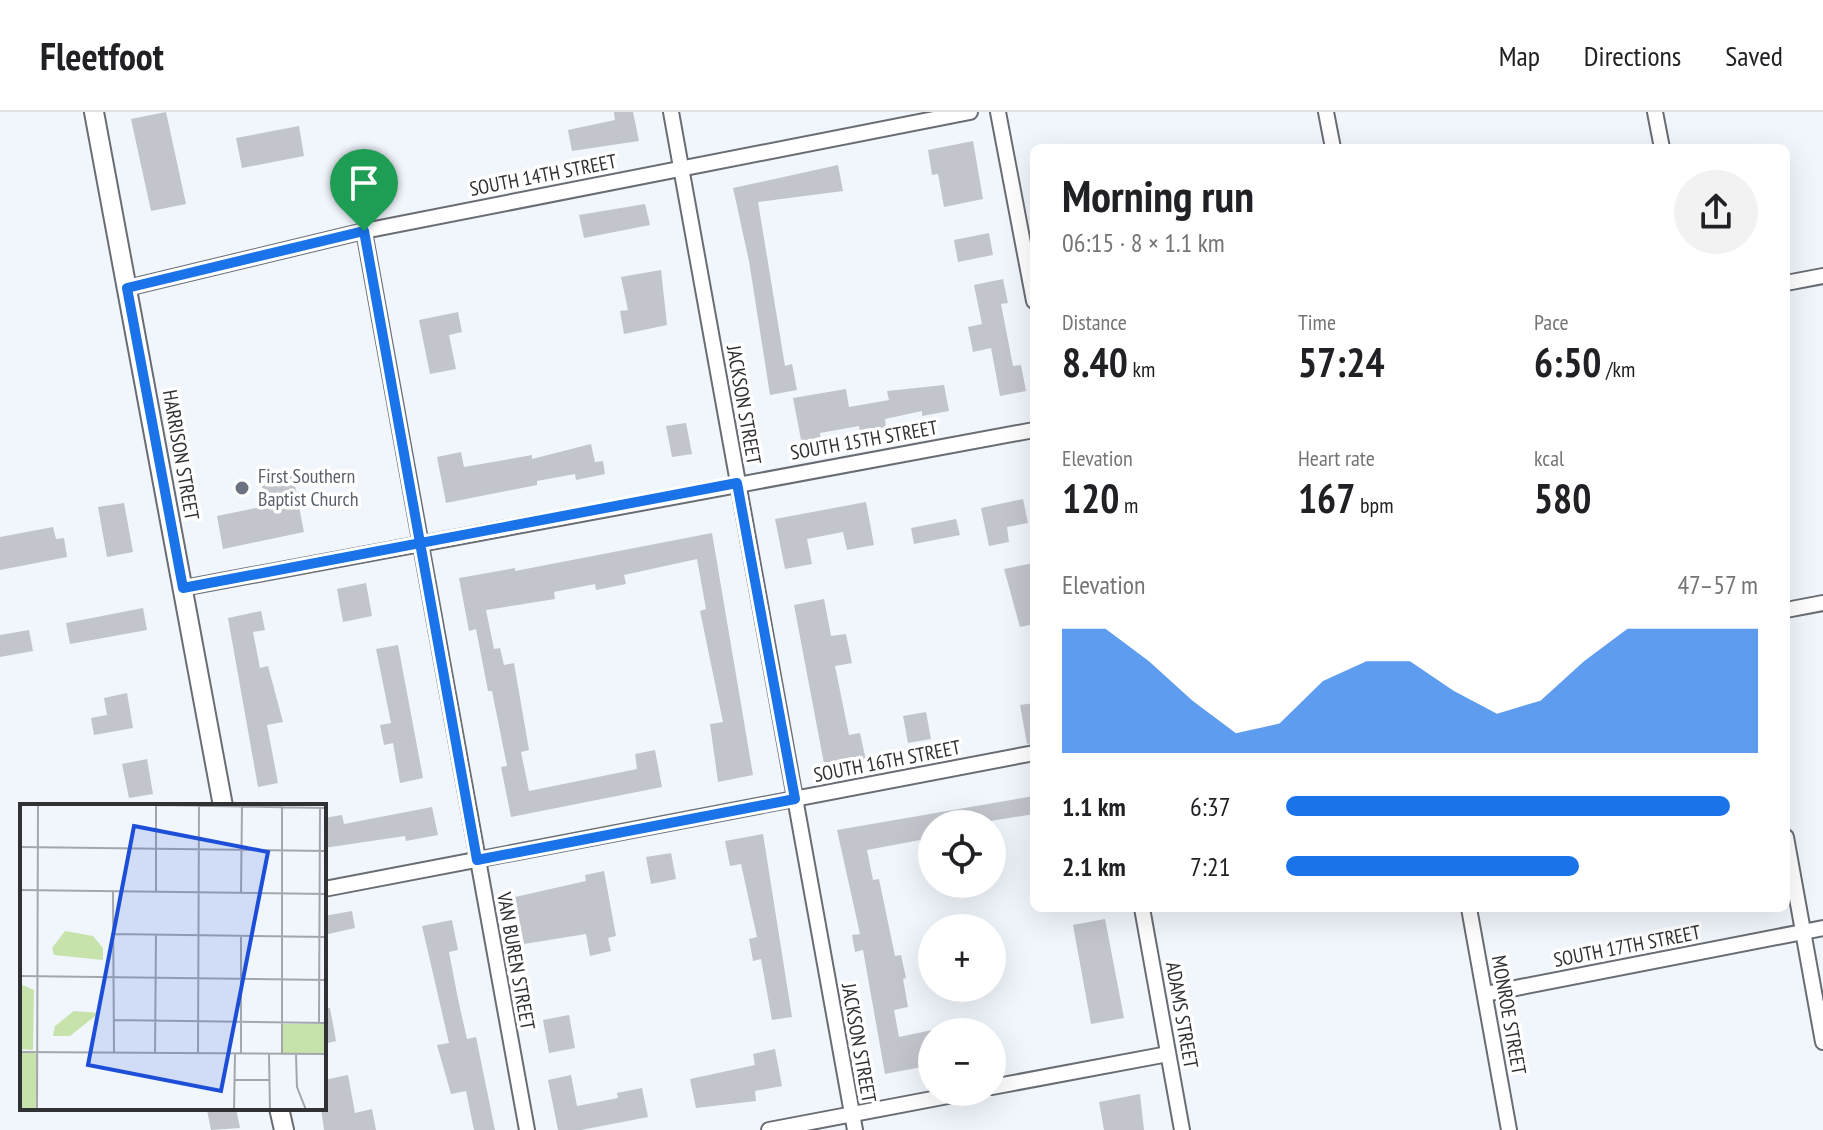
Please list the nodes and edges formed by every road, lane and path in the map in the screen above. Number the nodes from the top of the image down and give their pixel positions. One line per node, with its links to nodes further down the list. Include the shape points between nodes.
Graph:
1 (94, 112): 14 (street, HARRISON STREET)
2 (671, 112): 9 (street, JACKSON STREET)
3 (970, 112): 9 (street, SOUTH 14TH STREET)
4 (998, 112): 12 (street)
5 (1326, 112): 7 (street)
6 (1655, 112): 8 (street)
7 (1332, 144)
8 (1661, 144)
9 (681, 167): 10 (street, SOUTH 14TH STREET); 16 (street, JACKSON STREET)
10 (364, 231): 14 (street, SOUTH 14TH STREET); 17 (street, VAN BUREN STREET)
11 (1823, 276): 13 (street)
12 (1030, 280)
13 (1790, 282)
14 (127, 288): 18 (street, HARRISON STREET)
15 (1030, 431): 16 (street, SOUTH 15TH STREET)
16 (737, 483): 17 (street, SOUTH 15TH STREET); 22 (street, JACKSON STREET)
17 (421, 544): 18 (street, SOUTH 15TH STREET); 25 (street, VAN BUREN STREET)
18 (183, 588): 23 (street, HARRISON STREET)
19 (1823, 603): 20 (street)
20 (1790, 609)
21 (1030, 754): 22 (street, SOUTH 16TH STREET)
22 (795, 799): 25 (street, SOUTH 16TH STREET); 37 (street, JACKSON STREET)
23 (223, 804)
24 (1790, 859): 30 (street)
25 (477, 860): 26 (street, SOUTH 16TH STREET); 39 (street, VAN BUREN STREET)
26 (326, 889)
27 (1143, 912): 33 (street, ADAMS STREET)
28 (1470, 912): 31 (street, MONROE STREET)
29 (1823, 928): 30 (street, SOUTH 17TH STREET)
30 (1803, 932): 31 (street, SOUTH 17TH STREET); 32 (street)
31 (1485, 994): 43 (street, MONROE STREET)
32 (1823, 1042)
33 (1168, 1054): 34 (street); 42 (street, ADAMS STREET)
34 (1006, 1084)
35 (918, 1102): 37 (street)
36 (279, 1110): 38 (street)
37 (852, 1115): 40 (street); 41 (street, JACKSON STREET)
38 (284, 1130)
39 (527, 1130)
40 (769, 1130)
41 (855, 1130)
42 (1182, 1130)
43 (1509, 1130)

